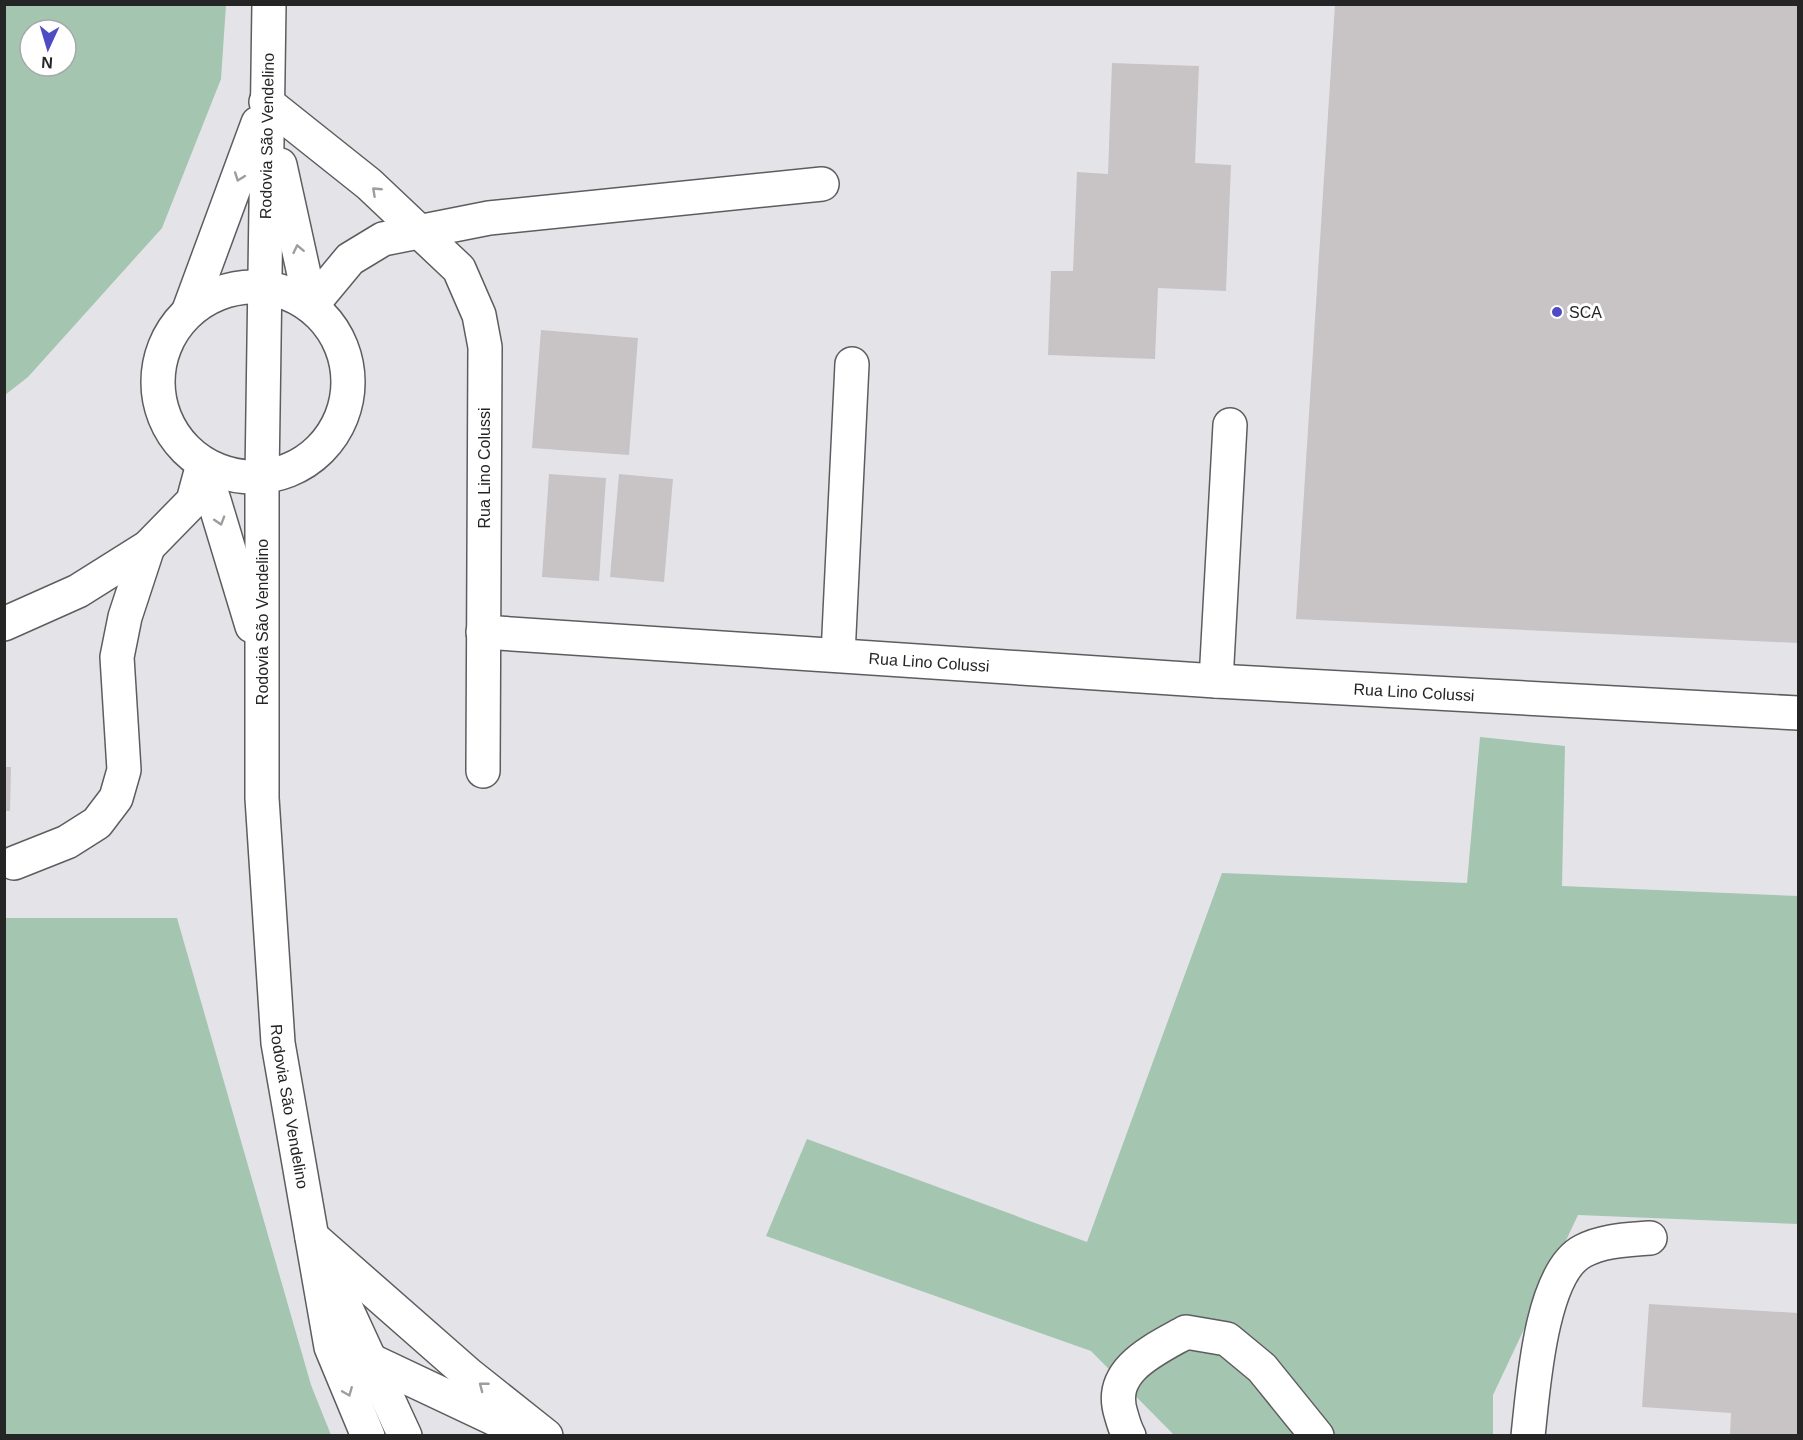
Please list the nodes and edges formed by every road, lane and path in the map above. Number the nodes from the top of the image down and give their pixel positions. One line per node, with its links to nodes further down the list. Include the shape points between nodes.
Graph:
1 (269, 4): 2 (main road, Rodovia São Vendelino)
2 (266, 102): 4 (main road, Rua Lino Colussi, one-way to 2, via 369,184); 5 (main road, Rodovia São Vendelino); 6 (main road, one-way to 2); 7 (main road, one-way to 7)
3 (822, 184): 4 (main road, via 489,218)
4 (419, 231): 6 (main road, via 383,239 350,259); 14 (main road, Rua Lino Colussi, via 459,269 479,315 485,347)
5 (266, 288): 6 (main road, via 290,294); 7 (main road, via 239,288 212,296); 11 (main road, Rodovia São Vendelino)
6 (311, 306): 11 (main road, via 333,330 346,360 348,392 339,424 320,450 303,463)
7 (189, 310): 10 (main road, via 167,338 157,373 160,408 176,441)
8 (852, 364): 15 (main road)
9 (1230, 425): 17 (main road)
10 (203, 465): 11 (main road, via 242,477); 12 (main road, via 193,501); 16 (main road, one-way to 16)
11 (262, 477): 16 (main road, Rodovia São Vendelino)
12 (148, 548): 13 (main road, via 78,591); 20 (main road, via 125,617 117,657 124,770 116,798 97,823 67,842)
13 (4, 624)
14 (483, 632): 15 (main road, Rua Lino Colussi); 19 (main road)
15 (838, 655): 17 (main road, Rua Lino Colussi)
16 (262, 659): 21 (main road, Rodovia São Vendelino, via 262,798 278,1043)
17 (1216, 681): 18 (main road, Rua Lino Colussi)
18 (1798, 712)
19 (483, 771)
20 (14, 863)
21 (312, 1237): 23 (main road, Rodovia São Vendelino); 24 (main road, Rodovia São Vendelino); 28 (main road, one-way to 21, via 468,1374)
22 (1650, 1238): 31 (main road, via 1607,1242 1581,1252 1558,1279 1540,1332)
23 (331, 1347): 24 (main road); 25 (main road, Rodovia São Vendelino, one-way to 25)
24 (372, 1360): 26 (main road, Rodovia São Vendelino); 27 (main road)
25 (368, 1436)
26 (405, 1436)
27 (530, 1436)
28 (546, 1436)
29 (1129, 1436): 30 (main road, via 1117,1400 1124,1374 1152,1351 1186,1332 1227,1339 1262,1368)
30 (1317, 1436)
31 (1528, 1436)

